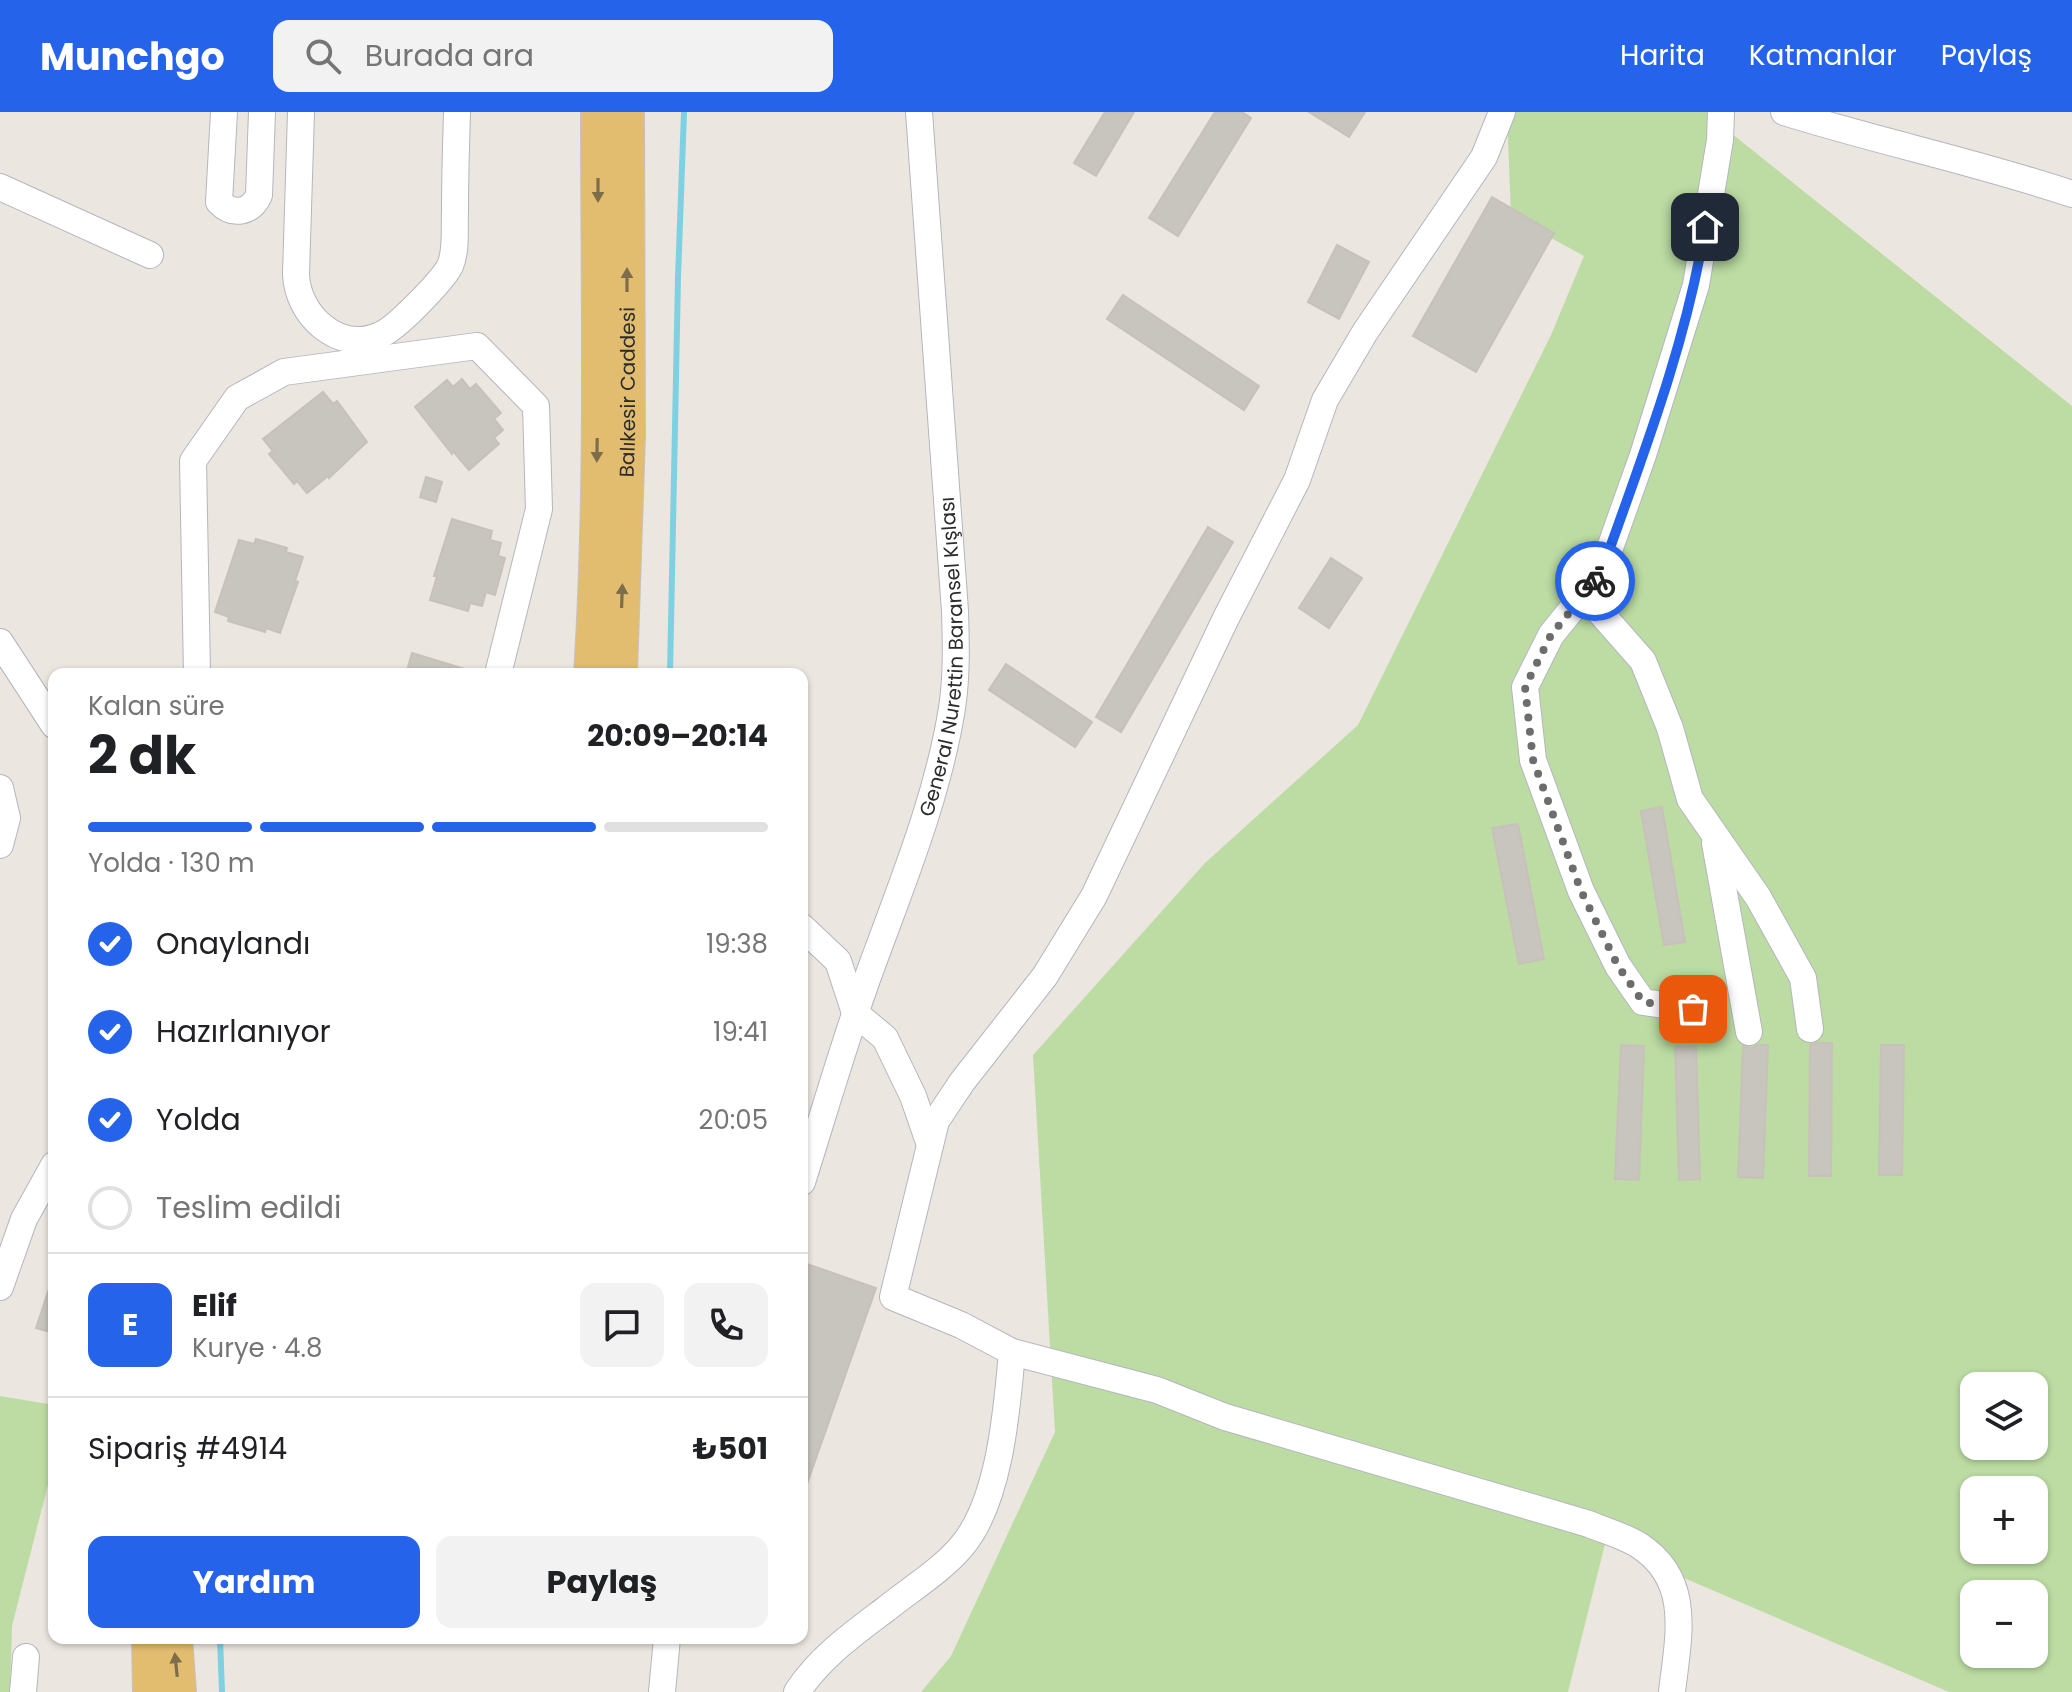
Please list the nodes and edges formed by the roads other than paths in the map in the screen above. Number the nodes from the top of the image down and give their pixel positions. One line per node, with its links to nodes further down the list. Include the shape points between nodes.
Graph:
1 (224, 112): 2 (street, via 219,202 241,211 253,206 259,195)
2 (262, 112)
3 (301, 112): 4 (street, via 296,286 318,324 362,340 391,329 450,265)
4 (457, 112)
5 (598, 112): 18 (main road, Balıkesir Caddesi, one-way to 18)
6 (627, 112): 19 (main road, Balıkesir Caddesi, one-way to 6, via 628,436)
7 (919, 112): 26 (street, General Nurettin Baransel Kışlası, via 955,611 955,679 932,793)
8 (1502, 112): 29 (street, via 1484,157 1325,400 1297,480 1094,896 1045,976 953,1095 936,1121)
9 (1721, 112): 14 (street, via 1696,285 1601,573)
10 (1784, 112): 12 (street)
11 (0, 187): 13 (street)
12 (2072, 194)
13 (150, 255)
14 (1584, 594): 22 (street, via 1643,661 1690,799); 25 (street, via 1551,635 1525,687 1533,760 1581,891 1618,966 1643,1002)
15 (0, 642): 20 (street)
16 (197, 668): 17 (street, via 193,461 237,398 284,372 477,346 536,406 539,509)
17 (499, 668)
18 (591, 668)
19 (620, 668)
20 (48, 716)
21 (0, 788): 23 (street, via 7,818)
22 (1713, 831): 27 (street, via 1803,978); 28 (street)
23 (0, 845)
24 (808, 933): 26 (street, via 838,961)
25 (1693, 1009)
26 (855, 1013): 29 (street, via 885,1038); 30 (street, General Nurettin Baransel Kışlası)
27 (1810, 1029)
28 (1749, 1032)
29 (930, 1145): 33 (street, via 893,1297)
30 (808, 1163)
31 (48, 1176): 32 (street, via 24,1219)
32 (0, 1287)
33 (1012, 1352): 42 (street, via 1000,1448 979,1520 962,1546 835,1647); 43 (street, via 1157,1390 1225,1417 1589,1524 1638,1544 1662,1564 1676,1592 1680,1620)
34 (149, 1644): 39 (main road)
35 (175, 1644): 40 (main road, one-way to 35)
36 (666, 1644): 41 (street)
37 (26, 1657): 38 (street)
38 (23, 1692)
39 (150, 1692)
40 (179, 1692)
41 (662, 1692)
42 (797, 1692)
43 (1672, 1692)

